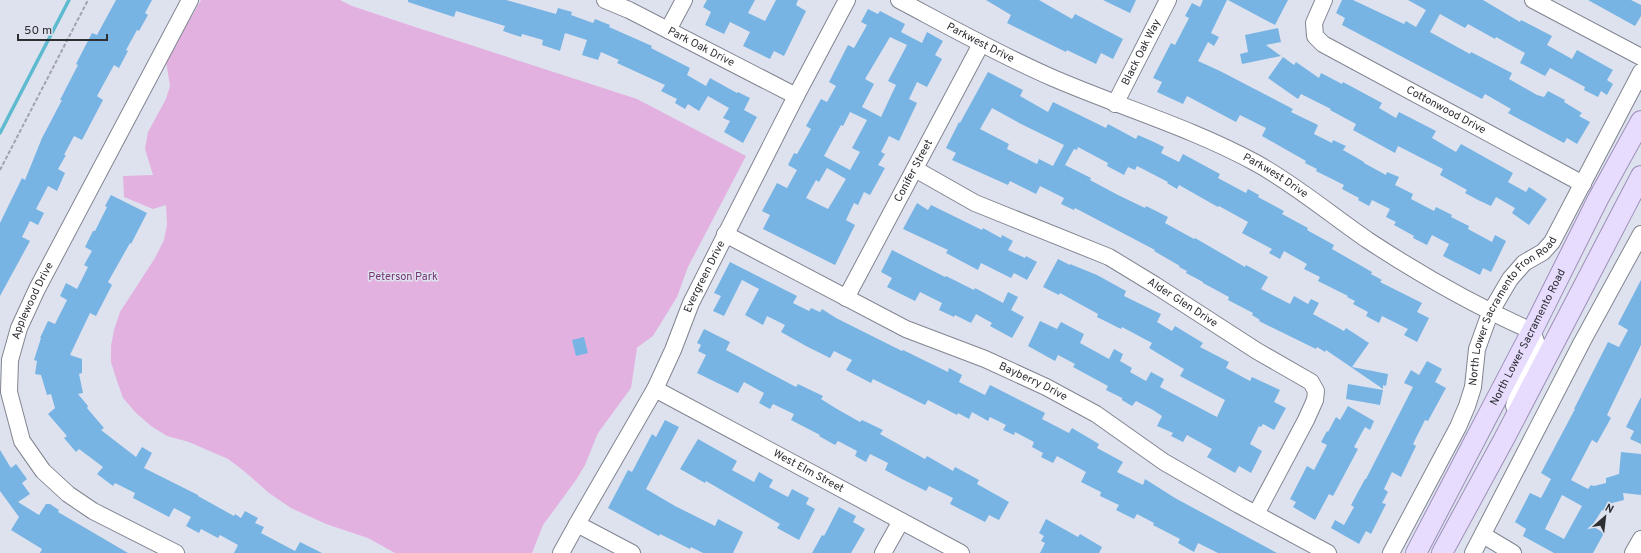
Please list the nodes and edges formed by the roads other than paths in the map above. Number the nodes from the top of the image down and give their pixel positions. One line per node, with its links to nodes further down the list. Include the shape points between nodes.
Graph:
1 (190, 0): 31 (street, Applewood Drive, via 37,289 19,328 10,360 9,392 22,441 43,471 68,494 93,511)
2 (604, 0): 9 (street, Park Oak Drive)
3 (684, 0): 9 (street)
4 (847, 0): 13 (street, Evergreen Drive)
5 (899, 0): 10 (street, Parkwest Drive)
6 (1168, 0): 14 (street, Black Oak Way)
7 (1324, 0): 18 (street, Cottonwood Drive, via 1314,23 1315,36 1323,44)
8 (1533, 0): 11 (street)
9 (668, 30): 13 (street, Park Oak Drive)
10 (981, 44): 14 (street, Parkwest Drive, via 1052,78); 16 (street, Conifer Street)
11 (1641, 57)
12 (1641, 72): 18 (street, North Lower Sacramento Fron Road)
13 (796, 96): 19 (street, Evergreen Drive)
14 (1115, 104): 22 (street, Parkwest Drive, via 1184,130 1255,163 1284,180 1368,240)
15 (1641, 121): 23 (main road, North Lower Sacramento Road, via 1598,199)
16 (915, 169): 21 (street, Conifer Street); 26 (street, Alder Glen Drive, via 975,203 1109,257 1311,382 1316,391 1315,400)
17 (1641, 176): 25 (main road)
18 (1583, 184): 22 (street, North Lower Sacramento Fron Road, via 1552,242 1543,252 1524,263 1510,279)
19 (725, 234): 21 (street, Bayberry Drive); 24 (street, Evergreen Drive, via 691,303)
20 (1641, 234): 29 (street, via 1582,342)
21 (846, 298): 26 (street, Bayberry Drive, via 906,328 985,358 1046,387 1096,414 1164,462)
22 (1490, 313): 23 (street, Parkwest Drive); 37 (street, North Lower Sacramento Fron Road, via 1477,349 1473,387 1467,406)
23 (1532, 331): 25 (street, via 1537,344 1524,374); 38 (main road, North Lower Sacramento Road)
24 (655, 389): 27 (street, West Elm Street); 28 (street, Evergreen Drive)
25 (1504, 439): 39 (main road)
26 (1256, 514): 36 (street, Bayberry Drive)
27 (900, 521): 34 (street); 35 (street, West Elm Street)
28 (577, 524): 32 (street, Evergreen Drive); 33 (street)
29 (1483, 535): 40 (street); 41 (street)
30 (1641, 539): 42 (street)
31 (176, 553)
32 (561, 553)
33 (632, 553)
34 (883, 553)
35 (961, 553)
36 (1328, 553)
37 (1391, 553)
38 (1416, 553)
39 (1442, 553)
40 (1473, 553)
41 (1513, 553)
42 (1633, 553)

